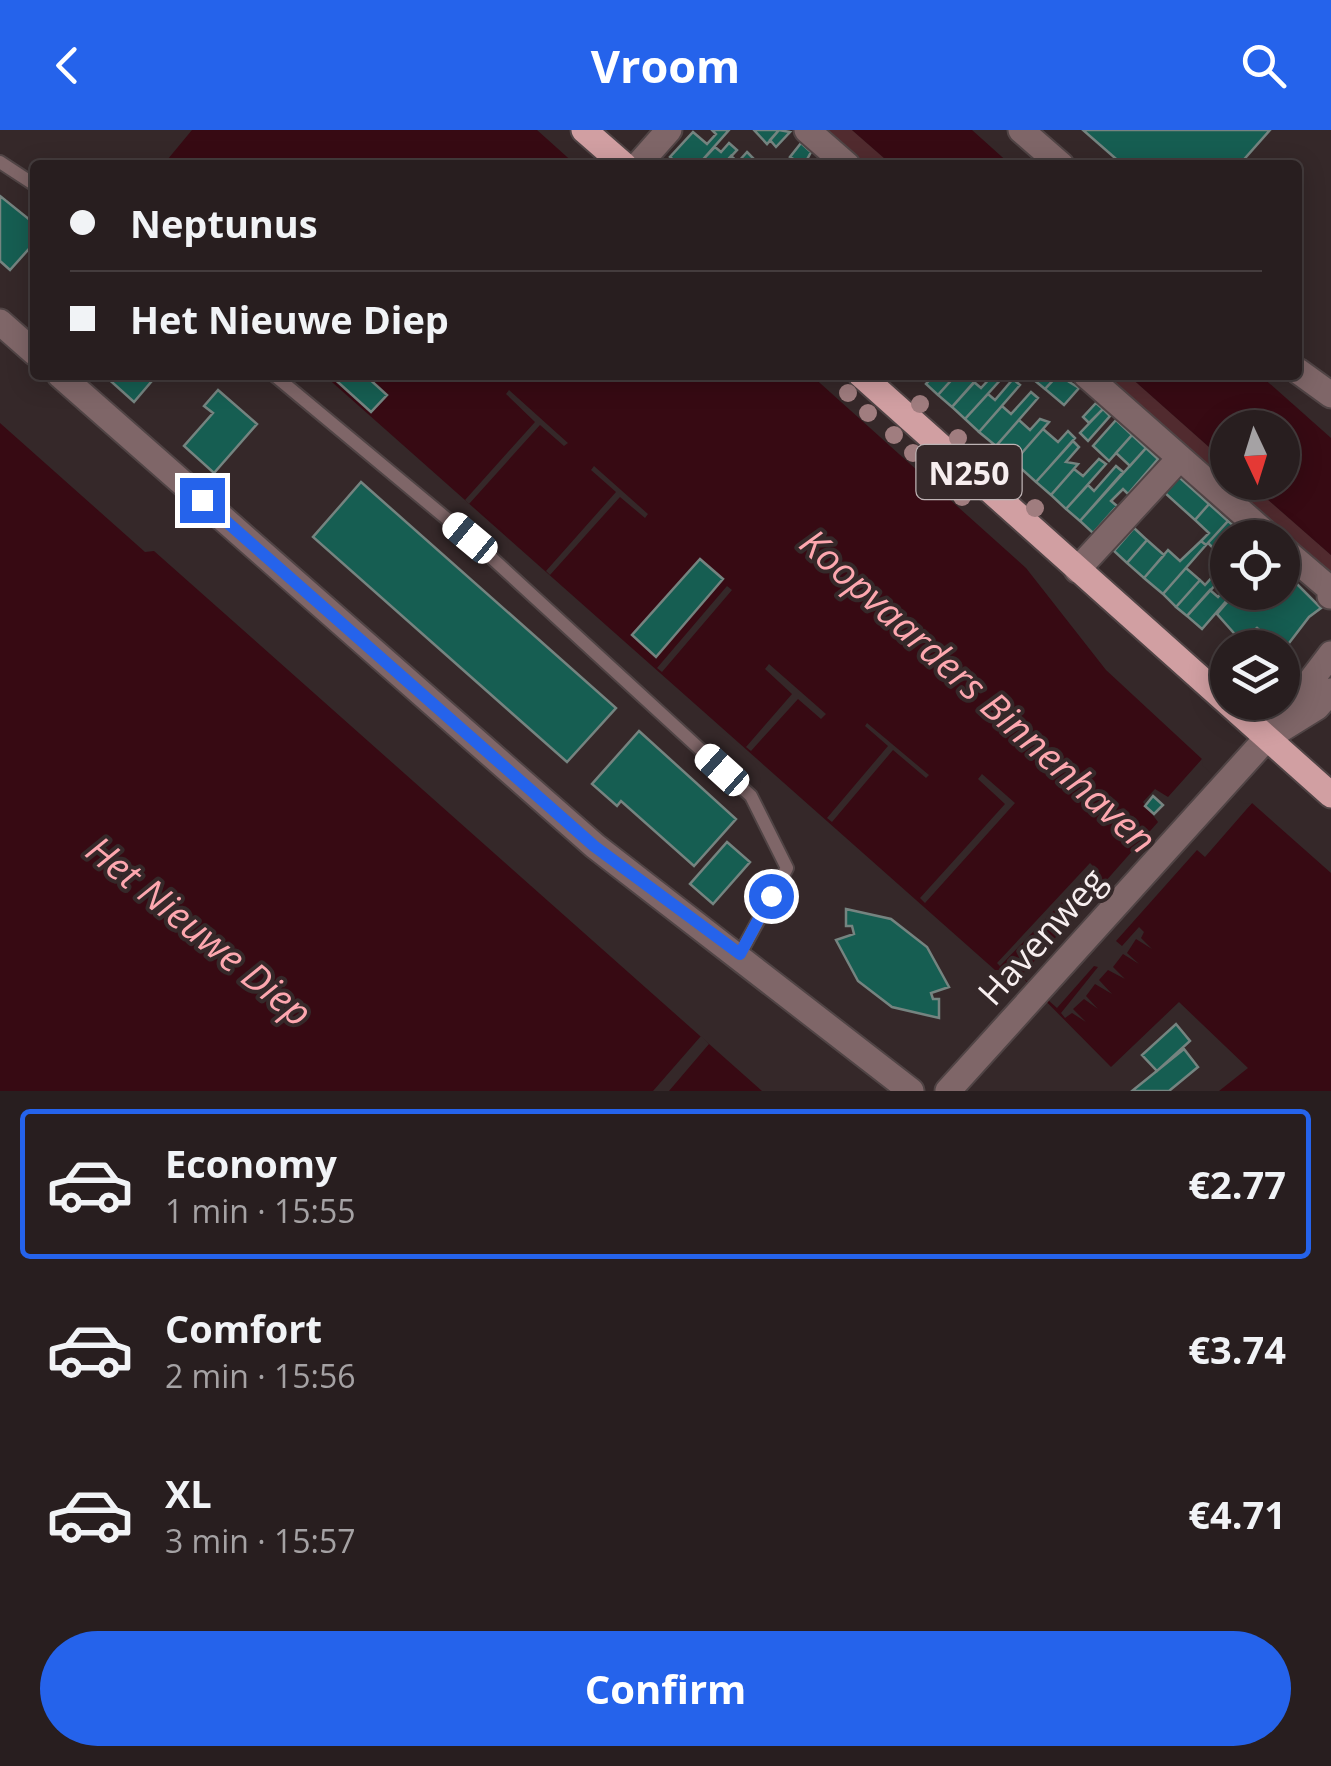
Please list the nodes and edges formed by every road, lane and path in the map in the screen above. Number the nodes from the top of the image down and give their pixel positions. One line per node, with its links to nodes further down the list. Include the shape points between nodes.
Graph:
1 (584, 130): 5 (main road)
2 (669, 130): 6 (street)
3 (807, 130): 7 (street)
4 (1021, 130): 8 (street)
5 (618, 160)
6 (642, 160)
7 (841, 160)
8 (1055, 160)
9 (0, 162): 10 (lane)
10 (30, 182)
11 (0, 322): 12 (street)
12 (30, 348)
13 (1302, 374): 18 (street)
14 (66, 380): 28 (street, via 594,846)
15 (280, 380): 28 (lane, via 470,538 751,796 787,868)
16 (867, 380): 22 (main road, N250)
17 (1092, 380): 19 (street)
18 (1331, 395)
19 (1180, 458): 20 (street); 22 (street)
20 (1251, 520)
21 (1300, 563): 23 (street)
22 (1077, 570): 26 (main road, N250)
23 (1330, 596)
24 (1331, 654): 26 (street, Havenweg)
25 (1331, 691): 26 (street, Havenweg)
26 (1267, 738): 27 (main road, N250); 30 (street, Havenweg)
27 (1331, 795)
28 (740, 954): 29 (street)
29 (912, 1091)
30 (948, 1091)

